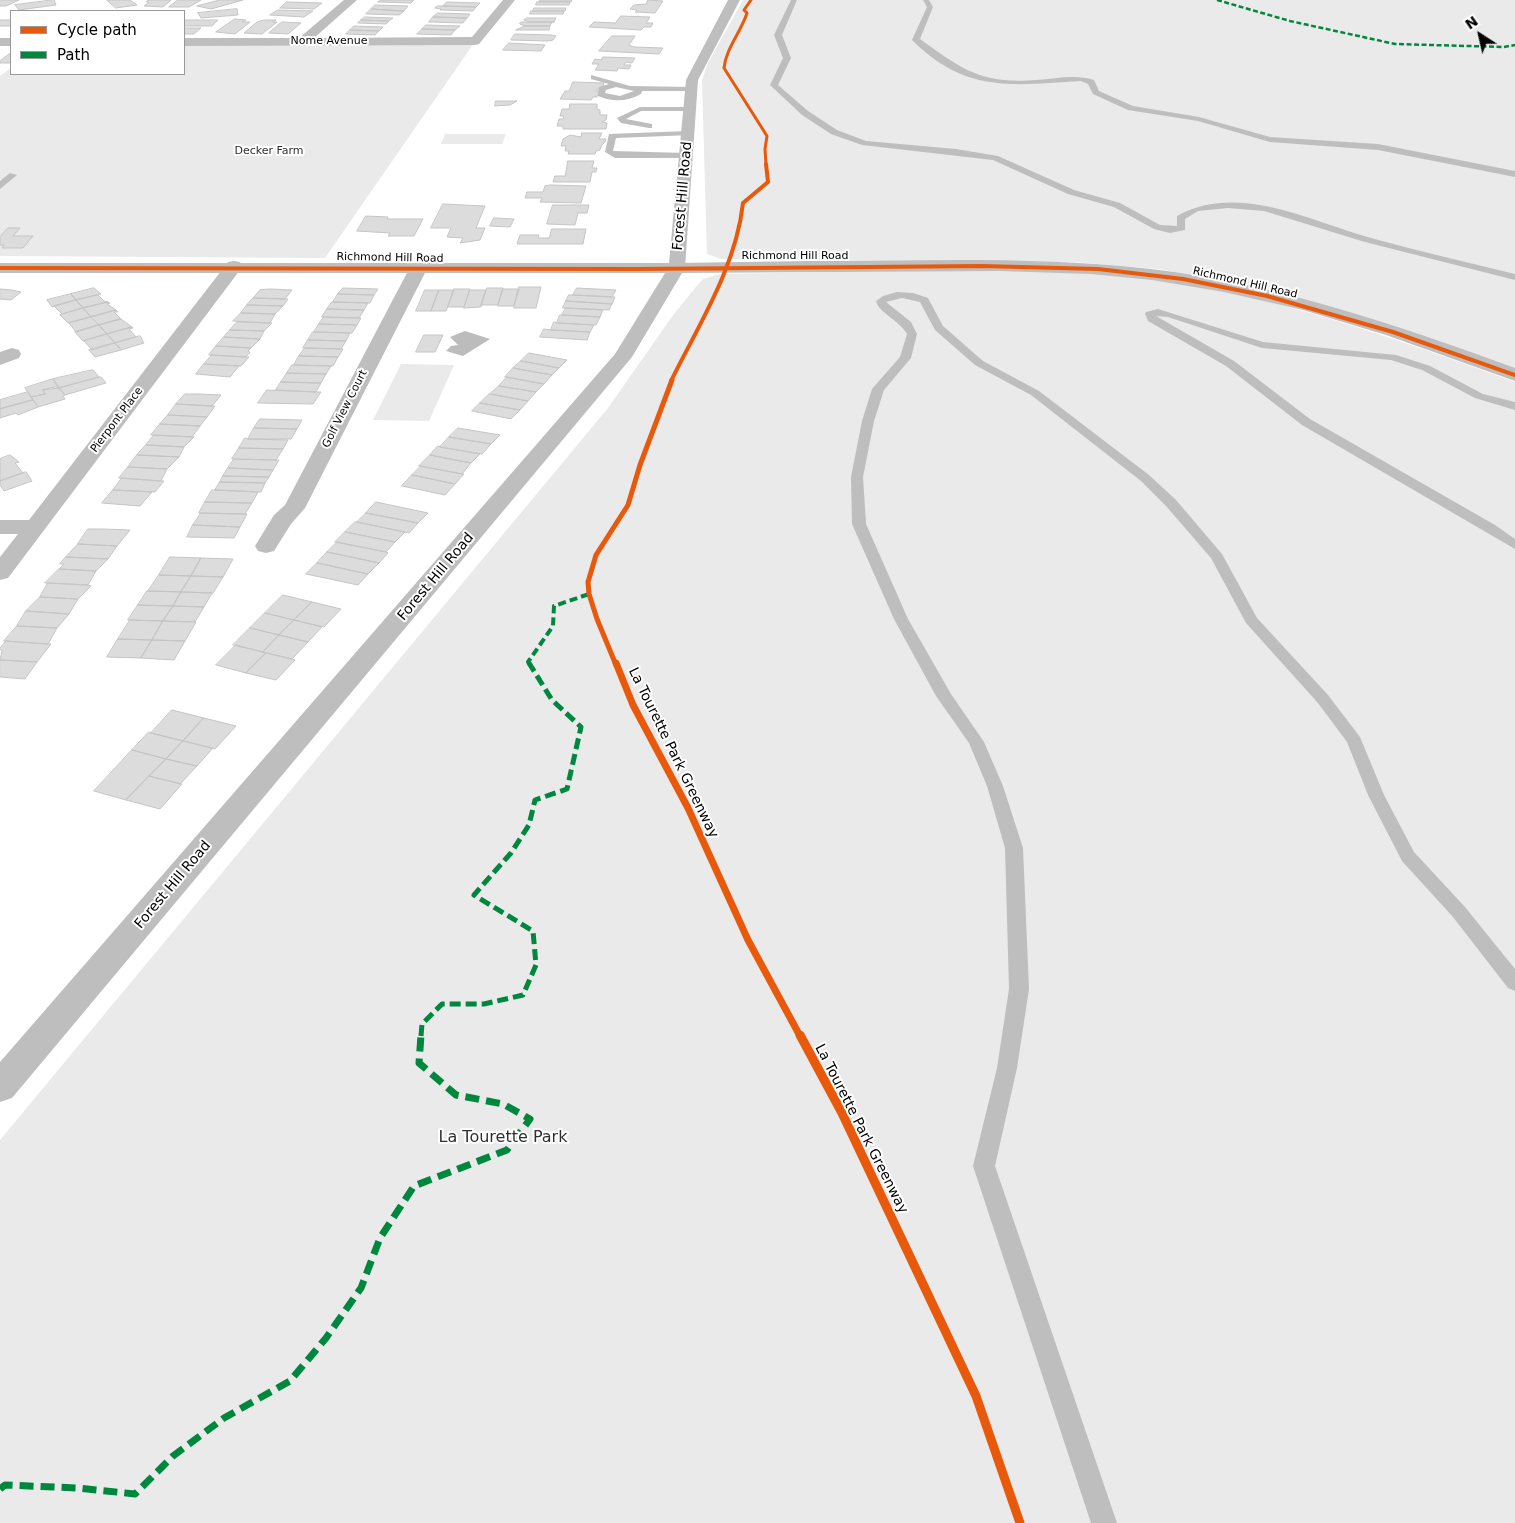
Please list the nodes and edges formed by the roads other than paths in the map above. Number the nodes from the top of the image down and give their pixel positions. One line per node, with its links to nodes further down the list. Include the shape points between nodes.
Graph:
1 (351, 0): 6 (street)
2 (509, 0): 6 (street, Nome Avenue, via 475,41)
3 (734, 0): 11 (street, Forest Hill Road, via 692,80)
4 (794, 0): 22 (lane, via 778,36 788,58 774,85 805,113 834,132 865,143 995,158 1070,192 1117,205 1157,227 1170,230 1182,228 1180,218 1196,209 1228,205 1265,208 1368,240)
5 (926, 0): 15 (lane, via 930,8 916,40 956,68 978,78 1014,82 1082,80 1090,82 1096,92 1131,108 1199,119 1270,139 1378,148)
6 (303, 41): 7 (street, Nome Avenue)
7 (185, 42)
8 (594, 77): 9 (lane)
9 (616, 84): 10 (lane); 10 (lane, via 602,89 601,94 622,98 634,95)
10 (638, 89): 11 (lane)
11 (691, 89): 12 (street, Forest Hill Road)
12 (690, 109): 13 (street, Forest Hill Road); 13 (lane, via 640,109 621,118 643,125)
13 (688, 130): 14 (street, Forest Hill Road); 14 (lane, via 612,136 609,152 616,155)
14 (686, 156): 20 (street, Forest Hill Road)
15 (1515, 174)
16 (13, 175): 17 (lane)
17 (0, 186)
18 (234, 266): 19 (street, Richmond Hill Road); 21 (street, Richmond Hill Road); 26 (street, Pierpont Place)
19 (0, 268)
20 (677, 268): 21 (street, Richmond Hill Road); 23 (street, Richmond Hill Road, via 1001,266 1164,276 1324,312 1424,342); 31 (street, Forest Hill Road, via 623,357 580,410)
21 (418, 269): 28 (street, Golf View Court, via 294,508 282,520)
22 (1515, 277)
23 (1515, 375)
24 (1515, 406): 27 (lane, via 1479,396 1426,368 1392,357 1262,345 1171,315 1150,314 1152,319 1193,340 1238,370 1282,408)
25 (0, 527): 26 (street)
26 (35, 527): 29 (street, Pierpont Place)
27 (1515, 545)
28 (266, 546)
29 (0, 573)
30 (1515, 983): 32 (lane, via 1459,912 1408,856 1376,795 1354,741 1323,699 1250,620 1217,557 1171,503 1145,478 1035,393 979,363 938,328 924,300 914,296 890,295 881,300 881,304 907,324 912,334 905,358 878,388 868,421 857,477 859,524 901,619 944,696 976,742 995,786 1014,848 1018,989 1007,1068 984,1166)
31 (0, 1087)
32 (1104, 1523)

